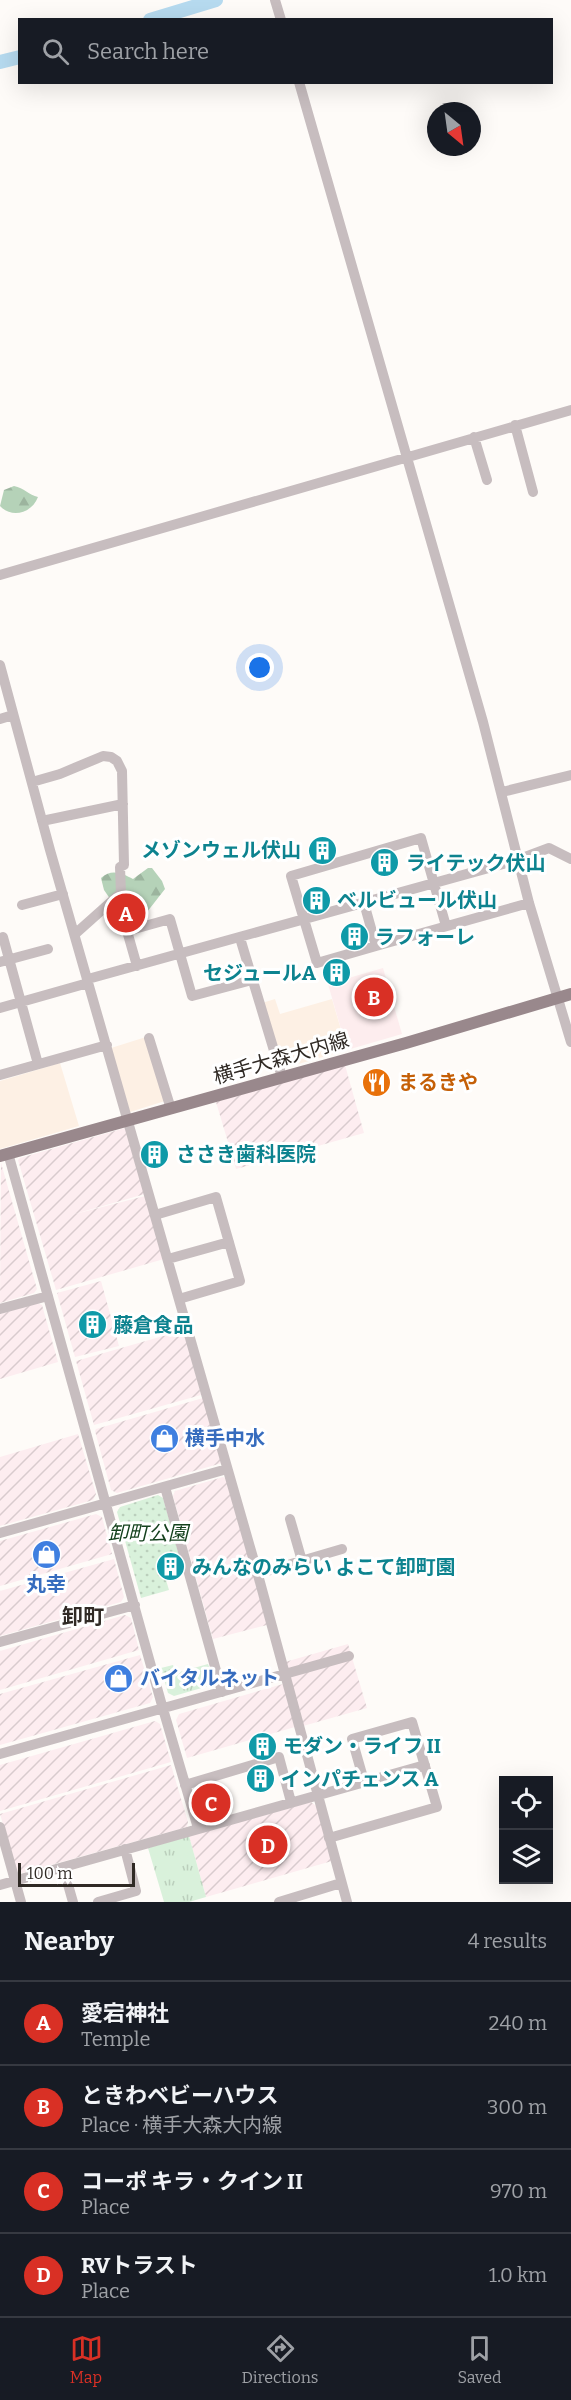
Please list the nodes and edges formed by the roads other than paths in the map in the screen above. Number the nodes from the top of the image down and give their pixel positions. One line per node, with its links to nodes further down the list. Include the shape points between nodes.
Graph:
1 (275, 0): 2 (street)
2 (280, 18)
3 (300, 84): 7 (street)
4 (571, 410): 5 (street)
5 (515, 425): 6 (street); 9 (street)
6 (474, 437): 7 (street); 8 (street)
7 (407, 458): 10 (street); 16 (street)
8 (487, 480)
9 (533, 492)
10 (0, 575)
11 (0, 665): 12 (street)
12 (14, 715): 13 (street); 15 (street)
13 (0, 719)
14 (571, 775): 16 (street)
15 (32, 782): 17 (street, via 103,756 111,757 122,771); 18 (street)
16 (502, 792): 19 (street)
17 (123, 804): 18 (street); 28 (street, via 121,892)
18 (42, 821): 22 (street)
19 (517, 860): 20 (street, via 549,848); 21 (street); 24 (street)
20 (571, 860)
21 (434, 883): 23 (street); 26 (street, via 421,838 291,876); 27 (street)
22 (63, 894): 25 (street); 28 (street)
23 (364, 903): 26 (street); 31 (street)
24 (529, 903): 27 (street); 39 (street)
25 (22, 905)
26 (304, 919): 30 (street); 31 (street, via 317,963)
27 (446, 926): 31 (street)
28 (75, 934): 37 (street)
29 (3, 937): 34 (street)
30 (240, 938): 33 (street); 36 (street)
31 (376, 946)
32 (48, 949): 34 (street)
33 (179, 955): 35 (street); 35 (street, via 170,919 127,931); 36 (street, via 192,996)
34 (5, 961): 40 (street)
35 (137, 966): 37 (street)
36 (252, 980): 47 (street)
37 (88, 981): 40 (street); 44 (street)
38 (571, 994): 39 (main road, 横手大森大内線)
39 (558, 999): 43 (street); 47 (main road, 横手大森大内線)
40 (21, 1002): 41 (street); 45 (street)
41 (0, 1008)
42 (149, 1038): 48 (street)
43 (571, 1042)
44 (106, 1045): 45 (street); 49 (street)
45 (39, 1064): 46 (street)
46 (0, 1075)
47 (282, 1077): 48 (main road, 横手大森大内線)
48 (171, 1109): 49 (main road, 横手大森大内線)
49 (129, 1121): 50 (main road, 横手大森大内線); 51 (street)
50 (4, 1155): 54 (street)
51 (155, 1215): 52 (street, via 216,1197); 53 (street)
52 (229, 1242): 53 (street); 55 (street, via 240,1281)
53 (168, 1259): 55 (street)
54 (48, 1296): 56 (street); 59 (street)
55 (179, 1299): 57 (street)
56 (0, 1309)
57 (227, 1469): 58 (street); 64 (street)
58 (165, 1487): 59 (street); 69 (street)
59 (105, 1503): 61 (street); 65 (street)
60 (290, 1519): 63 (street)
61 (0, 1533)
62 (342, 1550): 63 (street)
63 (303, 1561): 64 (street)
64 (257, 1574): 68 (street)
65 (135, 1605): 66 (street); 70 (street)
66 (0, 1642)
67 (349, 1656): 68 (street)
68 (285, 1674): 69 (street); 75 (street)
69 (222, 1692): 70 (street)
70 (163, 1708): 71 (street); 74 (street)
71 (0, 1754)
72 (424, 1765): 73 (street); 73 (street, via 412,1722 352,1739); 79 (street, via 436,1808)
73 (364, 1781): 75 (street)
74 (185, 1785): 76 (street, via 279,1757); 78 (street)
75 (318, 1794): 76 (street); 79 (street)
76 (291, 1802): 78 (street)
77 (0, 1827): 82 (street)
78 (198, 1828): 80 (street)
79 (329, 1838): 83 (street)
80 (125, 1849): 81 (street); 87 (street, via 136,1892)
81 (63, 1867): 82 (street); 86 (street)
82 (15, 1880): 84 (street); 85 (street)
83 (341, 1884): 88 (street); 89 (street)
84 (0, 1885)
85 (21, 1902)
86 (73, 1902)
87 (98, 1902)
88 (279, 1902)
89 (347, 1902)

